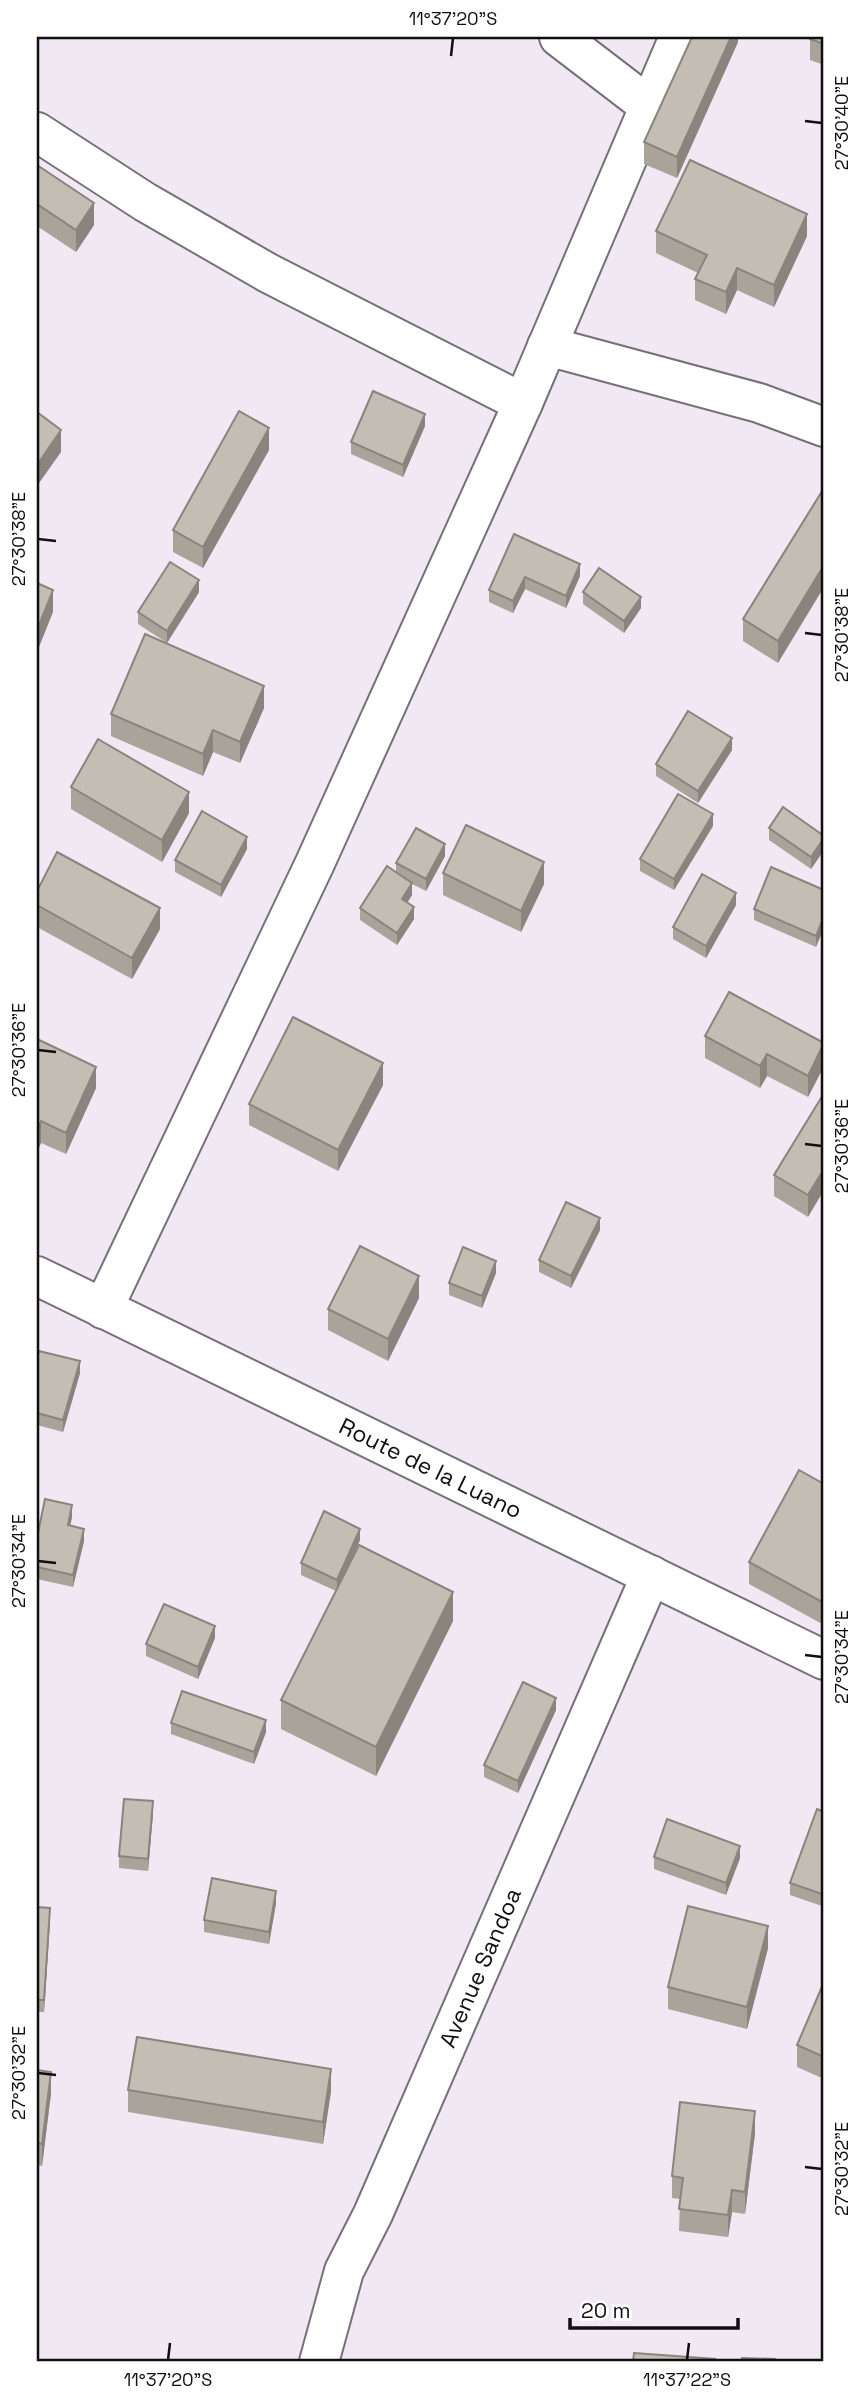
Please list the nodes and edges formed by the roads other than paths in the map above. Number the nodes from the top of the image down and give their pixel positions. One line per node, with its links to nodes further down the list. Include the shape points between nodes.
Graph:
1 (559, 37): 3 (street)
2 (679, 37): 3 (street)
3 (649, 106): 5 (street)
4 (37, 132): 6 (street, via 268,273)
5 (547, 346): 6 (street); 7 (street, via 758,403)
6 (523, 402): 9 (street, via 316,863)
7 (824, 427)
8 (37, 1276): 9 (street, Route de la Luano)
9 (103, 1309): 10 (street, Route de la Luano)
10 (651, 1575): 11 (street, Route de la Luano); 12 (street, Avenue Sandoa, via 344,2271)
11 (824, 1660)
12 (319, 2362)

